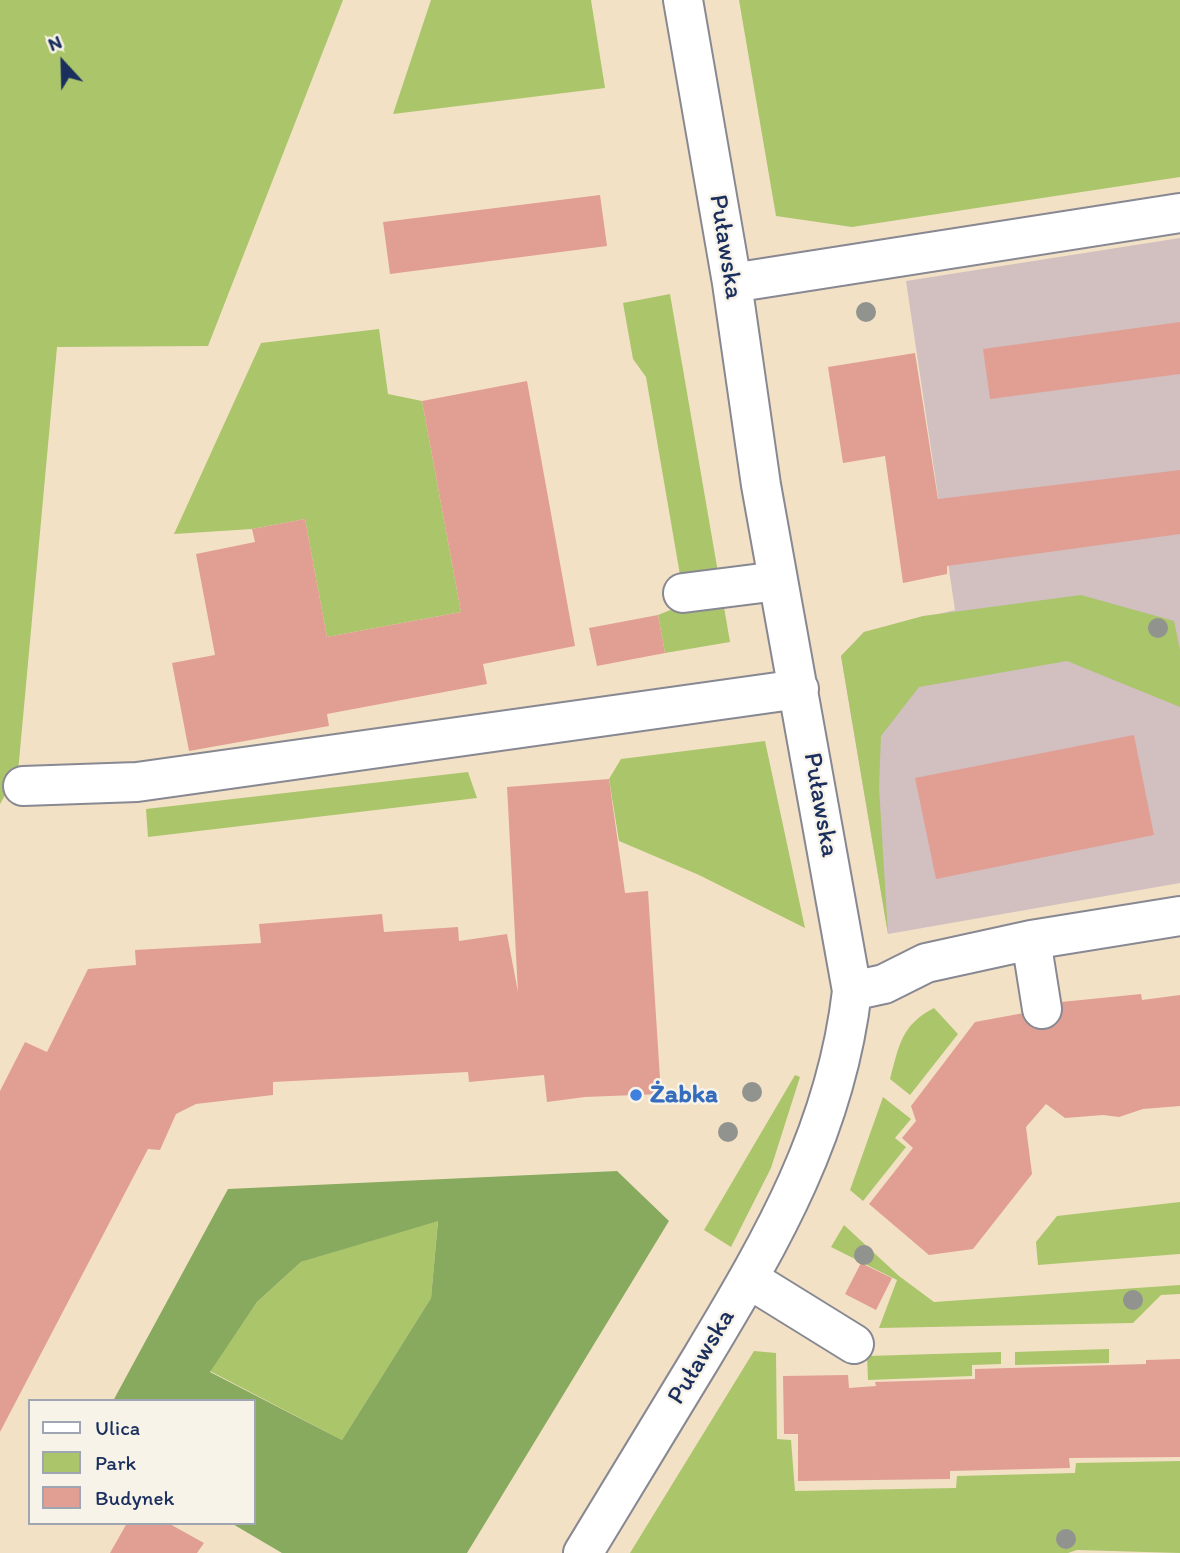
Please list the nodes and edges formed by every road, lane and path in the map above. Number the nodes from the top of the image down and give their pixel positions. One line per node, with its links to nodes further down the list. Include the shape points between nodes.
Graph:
1 (682, 0): 3 (street, Puławska)
2 (1180, 213): 3 (street)
3 (732, 283): 4 (street, Puławska)
4 (778, 581): 5 (street); 6 (street, Puławska)
5 (683, 593)
6 (799, 689): 7 (street, via 137,782); 10 (street, Puławska)
7 (23, 786)
8 (1180, 916): 9 (street)
9 (1031, 940): 10 (street, via 926,963 884,984); 11 (street)
10 (852, 991): 12 (street, Puławska, via 848,1030 813,1151 779,1227)
11 (1042, 1009)
12 (749, 1279): 13 (street); 14 (street, Puławska)
13 (853, 1344)
14 (583, 1553)

